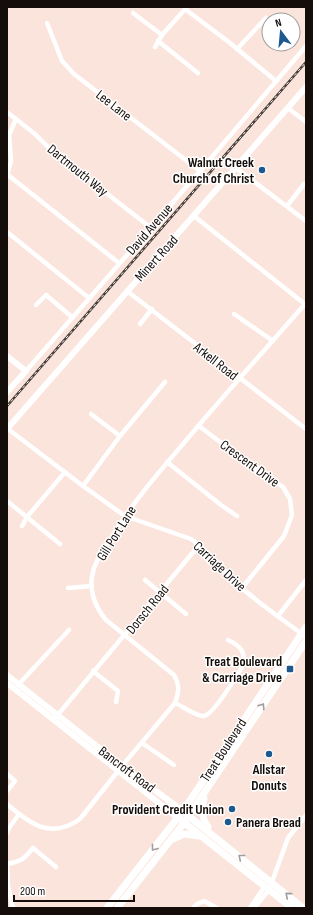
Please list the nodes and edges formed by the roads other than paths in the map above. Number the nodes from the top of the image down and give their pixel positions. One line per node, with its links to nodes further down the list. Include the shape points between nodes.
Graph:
1 (186, 8): 5 (street); 9 (street)
2 (133, 13): 5 (street)
3 (261, 23): 9 (street)
4 (47, 24): 18 (street, Lee Lane, via 62,61 74,74)
5 (162, 35): 6 (street)
6 (158, 41): 8 (street); 10 (street)
7 (306, 46): 11 (street, David Avenue)
8 (155, 47)
9 (237, 49): 11 (street)
10 (198, 73)
11 (276, 81): 18 (street, David Avenue)
12 (306, 87): 13 (street, Minert Road)
13 (288, 108): 16 (street); 17 (street, Minert Road)
14 (7, 112): 15 (street, Dartmouth Way)
15 (16, 119): 19 (street, via 9,135 11,161); 24 (street, Dartmouth Way)
16 (306, 122)
17 (236, 168): 21 (street); 22 (street, Minert Road)
18 (200, 172): 24 (street, David Avenue)
19 (7, 175): 26 (street)
20 (306, 184): 21 (street)
21 (287, 206): 23 (street)
22 (194, 216): 27 (street, Minert Road); 29 (street)
23 (306, 221)
24 (151, 228): 26 (street, David Avenue)
25 (7, 232): 28 (street)
26 (119, 263): 28 (street, David Avenue)
27 (127, 291): 31 (street, Arkell Road); 43 (street, Minert Road)
28 (89, 298): 33 (street, David Avenue)
29 (306, 304): 35 (street, Gill Port Lane)
30 (36, 306): 33 (street, via 46,295)
31 (152, 309): 34 (street); 38 (street, Arkell Road)
32 (234, 314): 35 (street)
33 (72, 317): 37 (street, David Avenue)
34 (140, 324)
35 (273, 341): 38 (street, Gill Port Lane)
36 (7, 356): 37 (street)
37 (26, 371): 40 (street, David Avenue)
38 (239, 378): 42 (street, Gill Port Lane); 44 (street, Arkell Road)
39 (165, 382): 45 (street)
40 (7, 392)
41 (91, 414): 45 (street)
42 (199, 426): 46 (street, Gill Port Lane); 60 (street, Crescent Drive, via 283,487 290,500 292,515 284,536)
43 (7, 429): 47 (street, Carriage Drive)
44 (306, 429)
45 (120, 436): 48 (street)
46 (167, 462): 50 (street, Gill Port Lane); 51 (street)
47 (65, 472): 48 (street, Carriage Drive); 52 (street)
48 (83, 486): 50 (street, Carriage Drive)
49 (7, 501): 52 (street)
50 (125, 516): 55 (street, Carriage Drive, via 191,539); 58 (street, Gill Port Lane, via 95,566)
51 (237, 516)
52 (28, 517): 53 (street); 54 (street)
53 (22, 526)
54 (60, 544)
55 (199, 545): 60 (street, Carriage Drive); 61 (street, Dorsch Road)
56 (145, 580): 61 (street)
57 (306, 580): 63 (street)
58 (92, 586): 59 (street); 66 (street, Gill Port Lane, via 100,613)
59 (68, 588)
60 (242, 588): 63 (street, Carriage Drive)
61 (160, 592): 62 (street); 66 (street, Dorsch Road)
62 (186, 614)
63 (278, 616): 67 (street, Carriage Drive)
64 (306, 627): 67 (main road, Treat Boulevard)
65 (69, 630): 73 (street)
66 (125, 635): 70 (street, Dorsch Road); 75 (street, Gill Port Lane, via 174,675 180,690)
67 (304, 635): 84 (main road, Treat Boulevard)
68 (228, 640): 75 (street, via 242,650 244,660 212,712 203,716 196,715)
69 (306, 641): 82 (main road, Treat Boulevard, one-way to 69)
70 (93, 672): 74 (street, via 118,691); 76 (street, Dorsch Road)
71 (7, 675): 73 (street, Bancroft Road)
72 (7, 683): 76 (street, Bancroft Road)
73 (18, 685): 76 (street, Bancroft Road)
74 (116, 702)
75 (176, 703): 77 (street)
76 (56, 717): 79 (street, Bancroft Road)
77 (142, 743): 78 (street); 79 (street)
78 (174, 765)
79 (120, 769): 84 (street, Bancroft Road); 85 (street, via 80,819 70,826 44,828); 88 (street, Bancroft Road)
80 (7, 774): 81 (street, via 15,781)
81 (7, 791)
82 (206, 792): 87 (main road, Treat Boulevard); 91 (main road, via 202,816)
83 (7, 804): 85 (street)
84 (183, 811): 87 (main road, Bancroft Road); 88 (main road, Treat Boulevard)
85 (19, 814): 90 (street)
86 (306, 815): 96 (street, via 288,838)
87 (190, 816): 89 (main road, Treat Boulevard); 91 (main road, Bancroft Road)
88 (178, 818): 89 (main road, Bancroft Road); 99 (main road, Treat Boulevard, one-way to 99)
89 (184, 823): 92 (main road, Bancroft Road); 93 (main road, Treat Boulevard)
90 (7, 833)
91 (212, 834): 96 (main road, Bancroft Road, one-way to 91)
92 (200, 836): 93 (main road, via 184,834); 97 (main road, Bancroft Road)
93 (171, 840): 100 (main road, Treat Boulevard)
94 (7, 865): 95 (street, via 25,859 33,848); 98 (street, via 8,886)
95 (56, 867)
96 (272, 882): 97 (street); 106 (main road, Bancroft Road, one-way to 96)
97 (267, 888): 103 (street); 104 (street); 105 (main road, Bancroft Road)
98 (14, 908)
99 (107, 908)
100 (117, 908)
101 (193, 908): 102 (street, via 204,901)
102 (217, 908)
103 (250, 908)
104 (254, 908)
105 (292, 908)
106 (303, 908)

